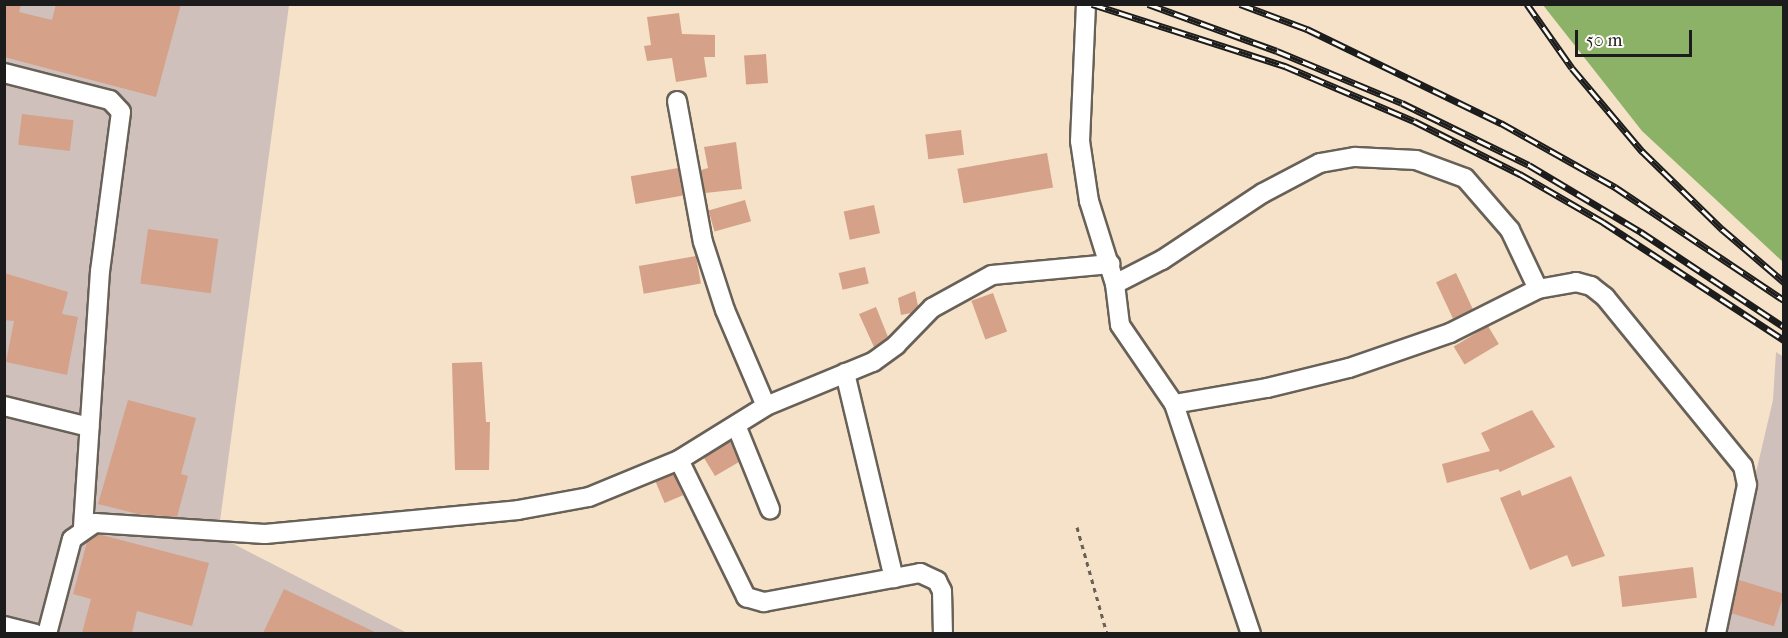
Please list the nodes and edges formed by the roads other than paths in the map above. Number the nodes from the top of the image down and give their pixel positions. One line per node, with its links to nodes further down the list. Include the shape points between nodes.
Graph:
1 (1086, 4): 4 (street, via 1080,141 1089,201)
2 (4, 73): 12 (street, via 110,100 121,112 99,271)
3 (677, 101): 10 (street, via 704,242 725,310)
4 (1110, 264): 5 (street); 7 (street, via 992,274 932,308 885,355)
5 (1115, 285): 6 (street, via 1162,260 1263,193 1320,164 1355,157 1416,160 1465,178 1510,230); 8 (street, via 1123,332)
6 (1538, 289): 8 (street, via 1450,333 1380,358 1267,388); 22 (street, via 1576,282 1605,297 1743,466 1748,484)
7 (845, 373): 10 (street); 16 (street)
8 (1174, 404): 21 (street)
9 (4, 406): 12 (street)
10 (766, 406): 11 (street)
11 (736, 425): 13 (street); 14 (street)
12 (89, 427): 15 (street)
13 (679, 460): 15 (street, via 589,497 518,510 265,534 216,533 110,521); 16 (street, via 746,597 764,602)
14 (770, 509)
15 (83, 528): 19 (street, via 69,548)
16 (894, 578): 20 (street, via 920,573 937,581 942,591)
17 (4, 626): 18 (street)
18 (35, 633)
19 (47, 633)
20 (943, 633)
21 (1251, 633)
22 (1716, 633)

